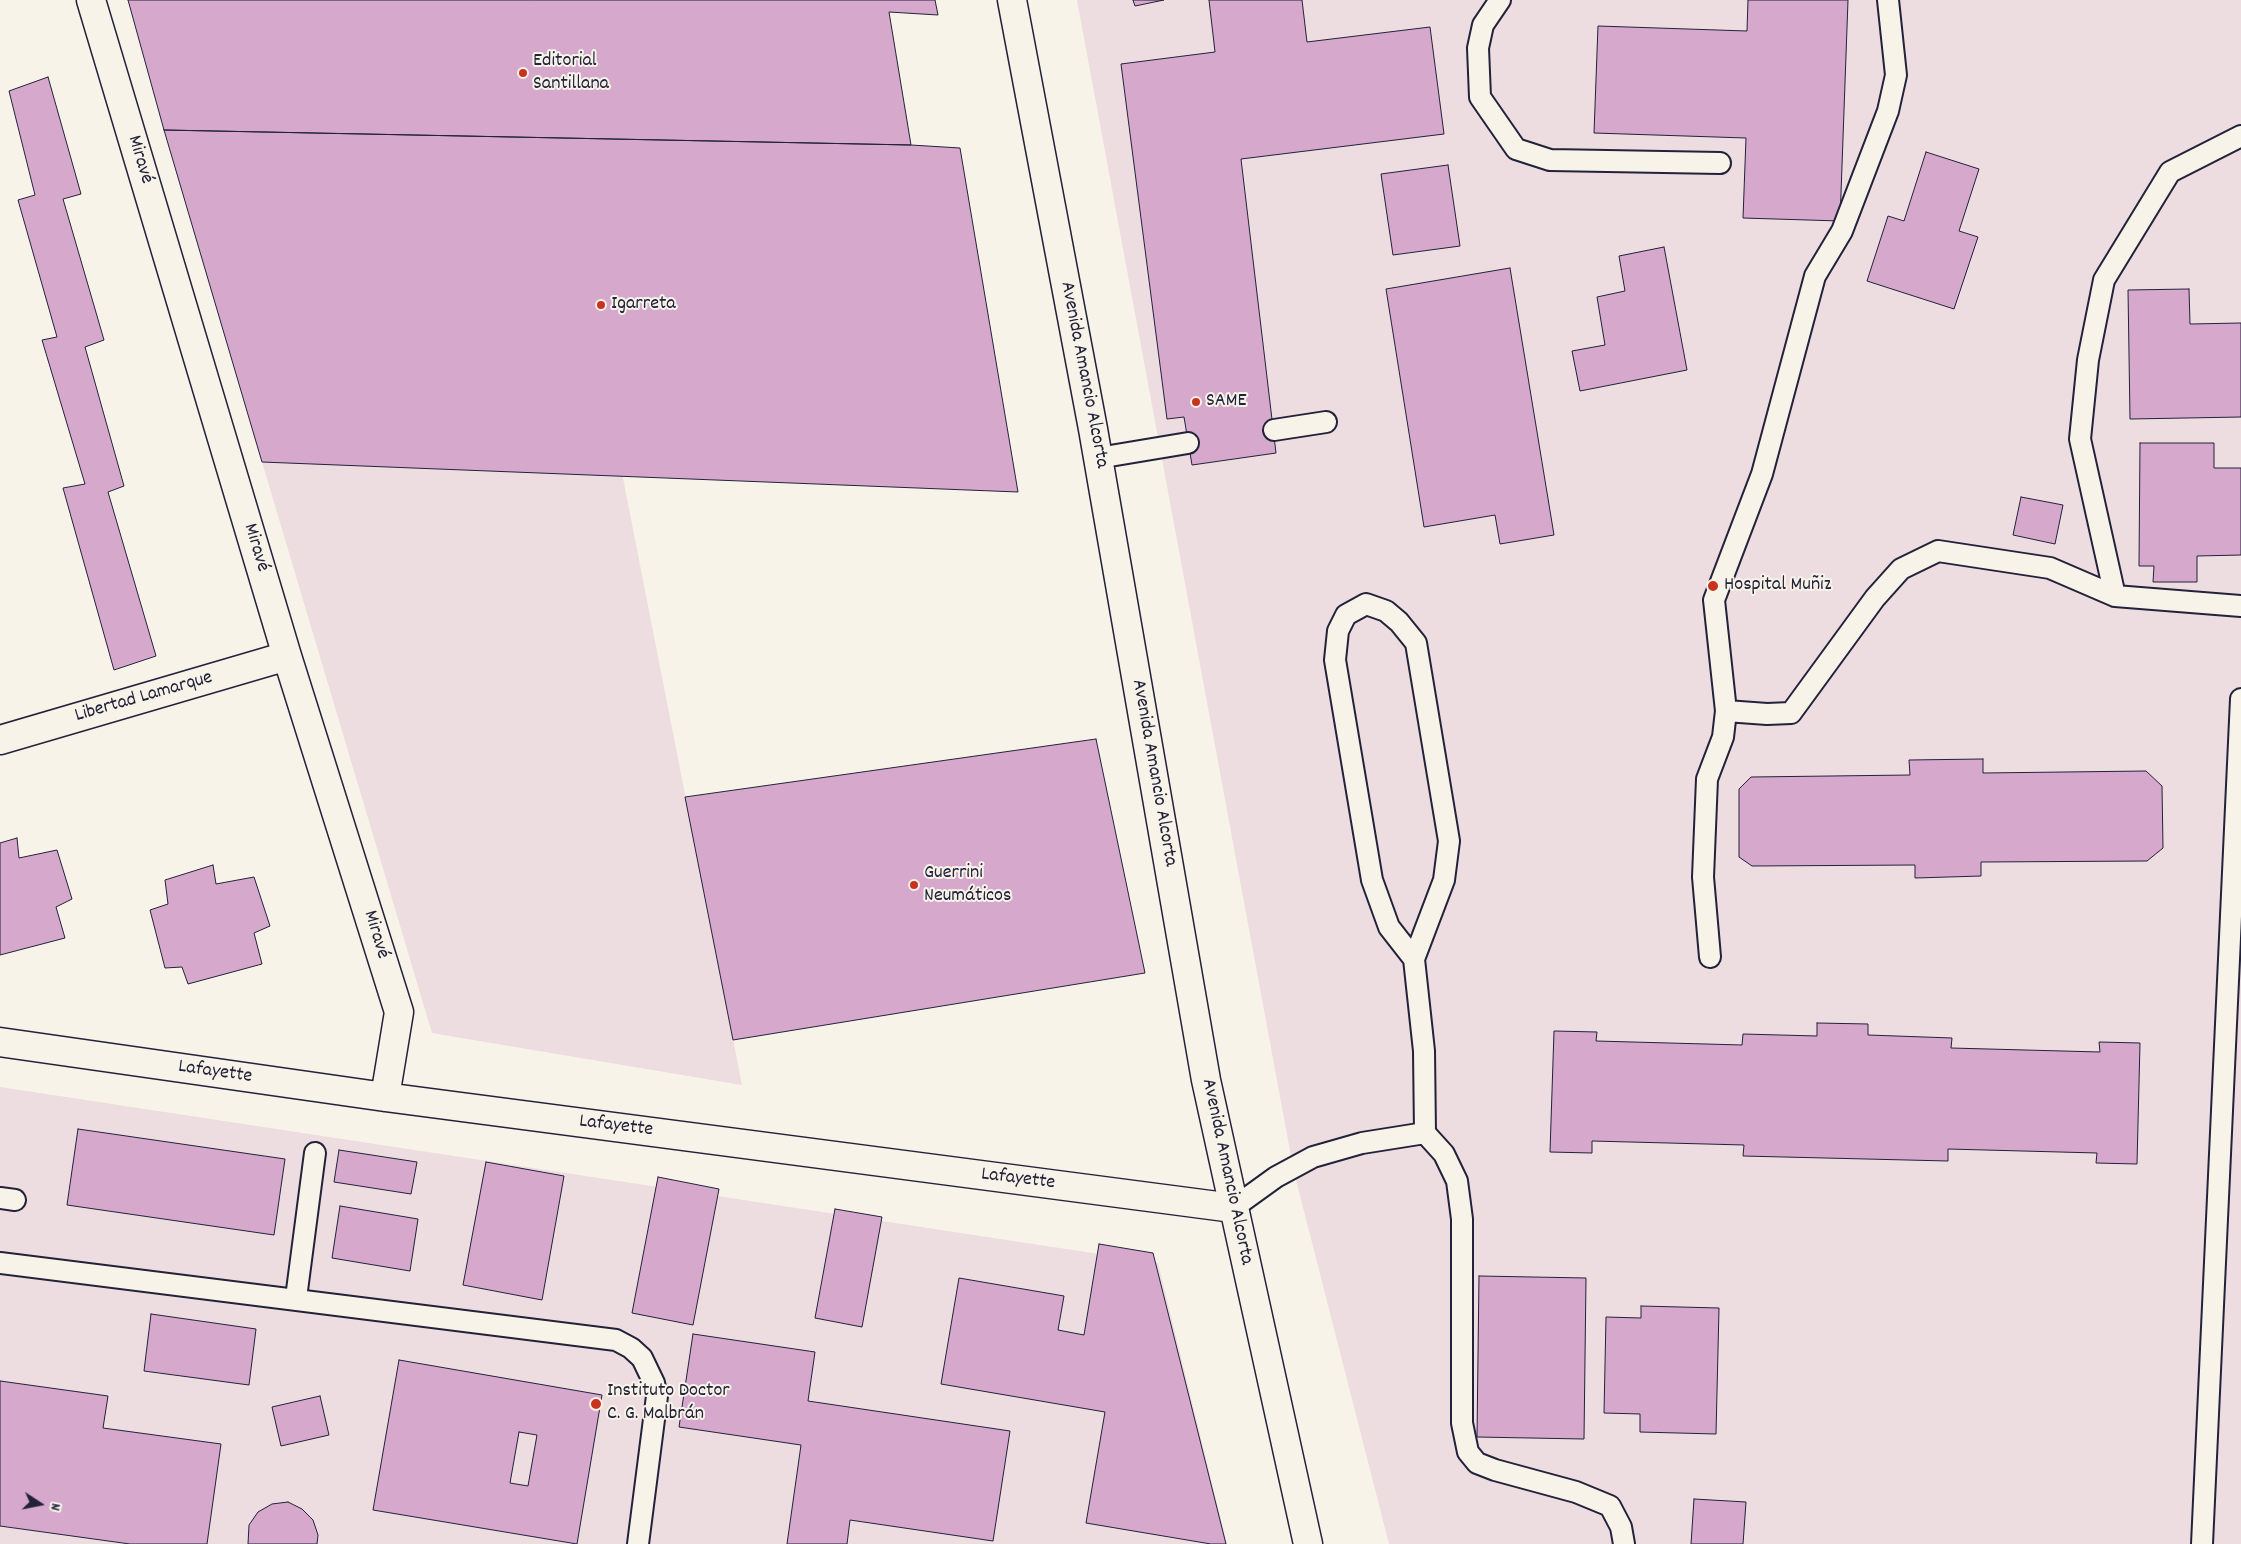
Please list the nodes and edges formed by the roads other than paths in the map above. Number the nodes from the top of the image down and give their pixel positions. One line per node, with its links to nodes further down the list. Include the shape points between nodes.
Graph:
1 (91, 0): 13 (street, Miravé)
2 (1012, 0): 10 (street, Avenida Amancio Alcorta)
3 (1500, 0): 6 (lane, via 1483,25 1478,48 1480,97 1516,149 1550,160)
4 (1888, 0): 15 (lane, via 1896,75 1888,111 1842,231 1815,276 1762,474 1714,600)
5 (2241, 136): 11 (lane, via 2170,172 2104,280 2088,360 2080,439)
6 (1720, 163)
7 (1326, 422): 8 (lane)
8 (1274, 430)
9 (1188, 443): 10 (lane)
10 (1098, 458): 24 (street, Avenida Amancio Alcorta, via 1206,1080)
11 (2115, 596): 12 (lane); 15 (lane, via 2050,568 1938,551 1901,569 1875,598 1791,713)
12 (2241, 606)
13 (288, 656): 16 (street, Libertad Lamarque); 21 (street, Miravé, via 399,1012)
14 (2241, 698): 17 (lane)
15 (1726, 711): 18 (lane, via 1723,737 1707,779 1703,877)
16 (0, 740)
17 (2238, 838): 30 (lane)
18 (1710, 956)
19 (1414, 959): 19 (lane, via 1388,927 1372,880 1335,660 1338,632 1346,615 1366,604 1386,611 1416,643 1449,841 1444,880); 22 (lane, via 1424,1051)
20 (0, 1042): 21 (street, Lafayette)
21 (385, 1097): 24 (street, Lafayette)
22 (1425, 1133): 24 (lane, via 1362,1143 1313,1157); 29 (lane, via 1444,1154 1458,1181 1462,1219 1462,1423 1468,1452 1477,1463 1495,1470 1576,1492 1610,1506 1621,1527)
23 (315, 1153): 26 (lane)
24 (1233, 1208): 28 (street, Avenida Amancio Alcorta)
25 (0, 1262): 26 (lane)
26 (296, 1298): 27 (lane, via 598,1337 616,1340 631,1348 642,1358 657,1396)
27 (638, 1544)
28 (1308, 1544)
29 (1624, 1544)
30 (2202, 1544)

